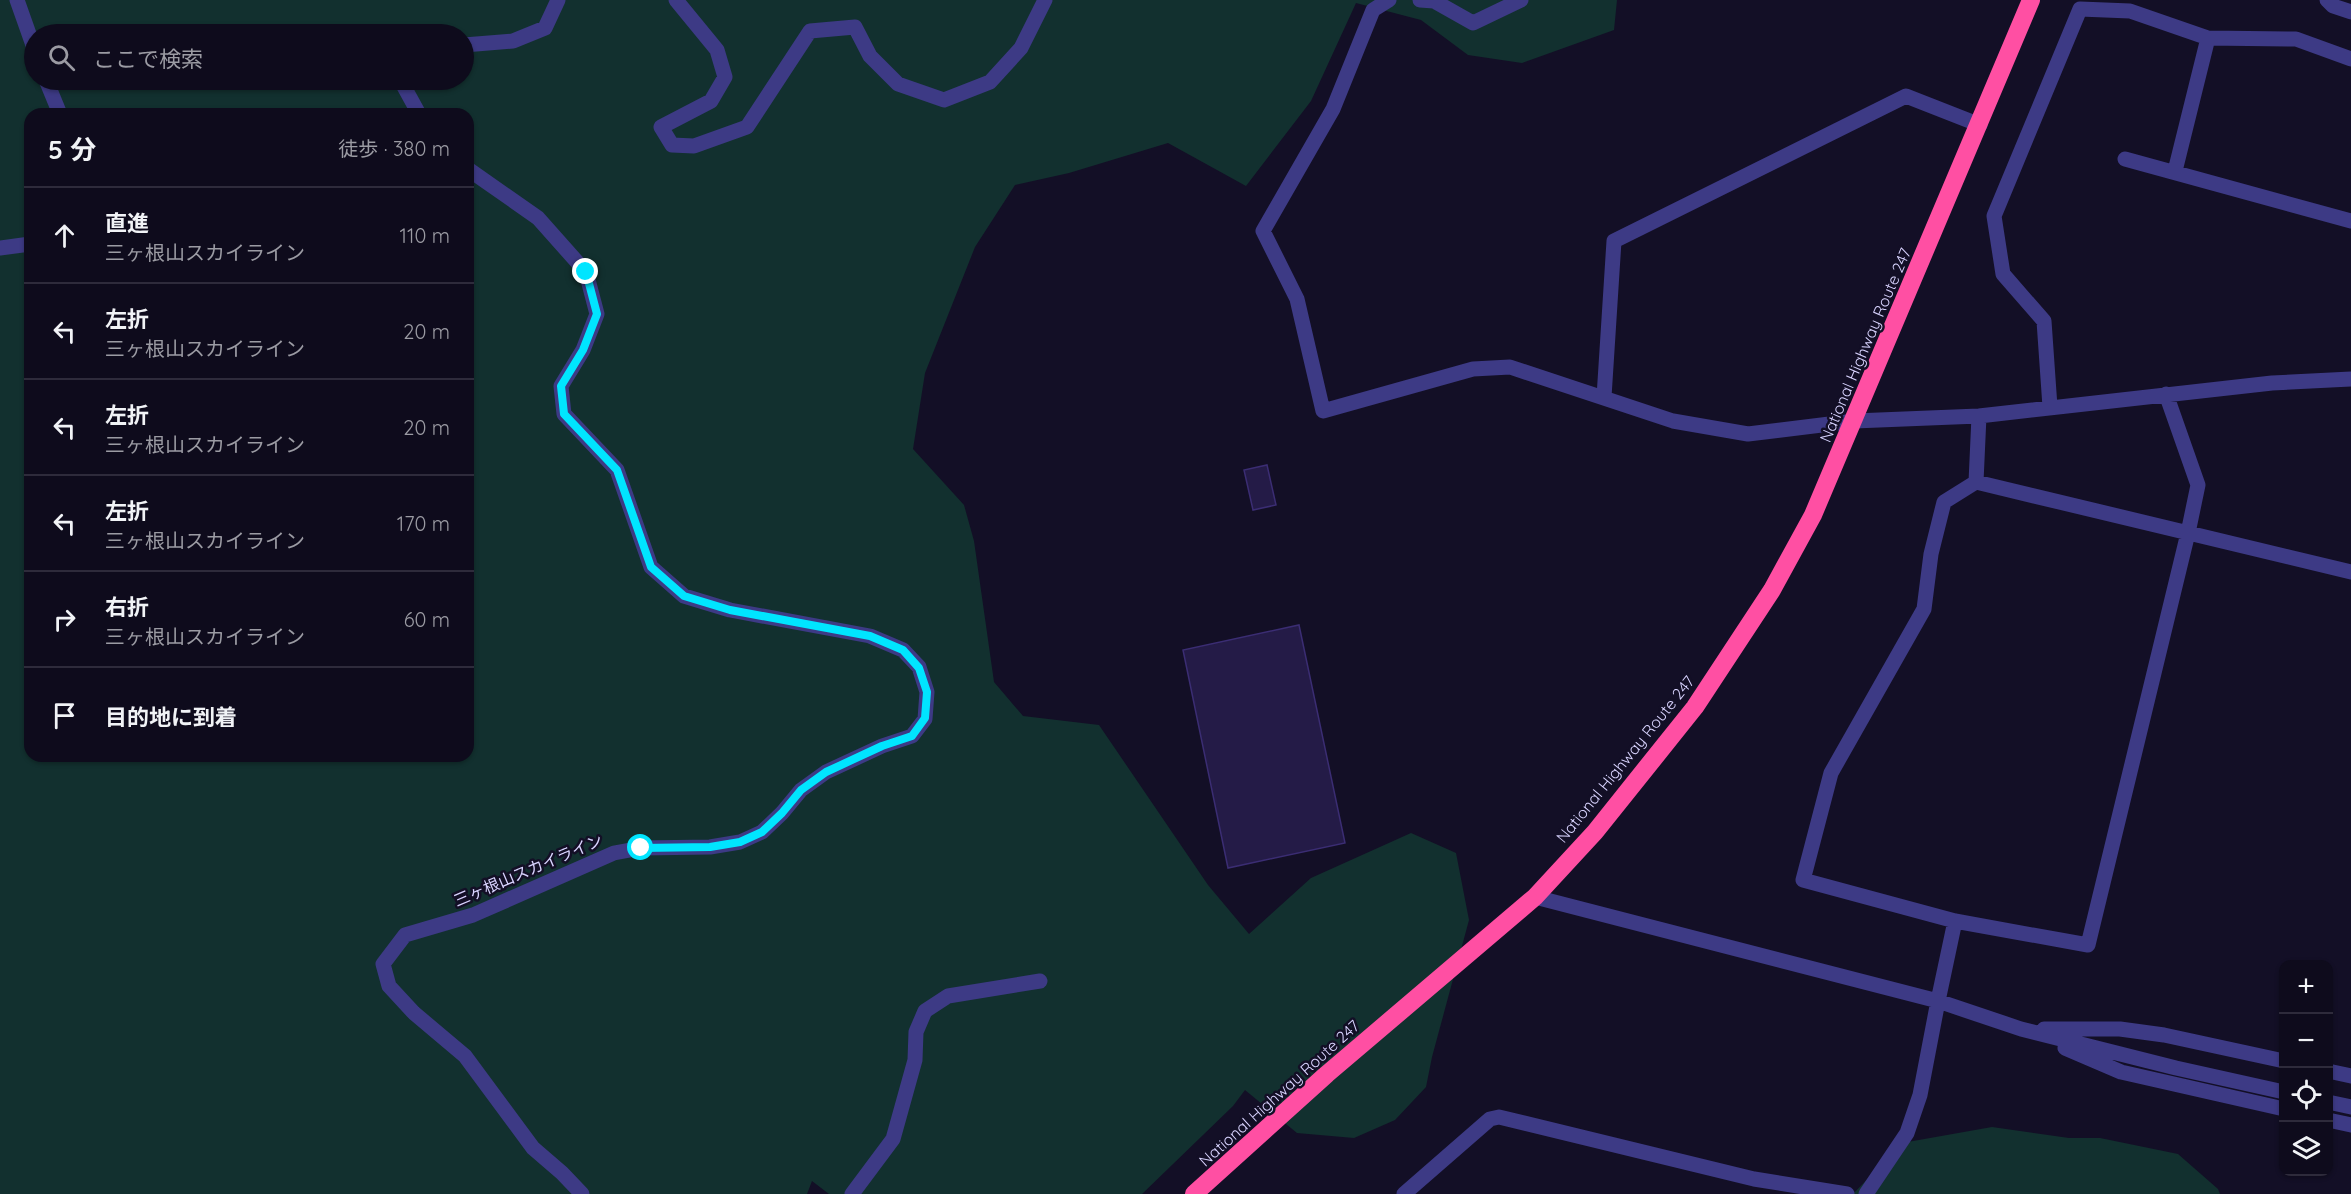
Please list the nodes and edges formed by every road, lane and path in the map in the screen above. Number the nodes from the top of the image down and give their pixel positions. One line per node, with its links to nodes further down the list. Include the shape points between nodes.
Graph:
1 (17, 0): 11 (street)
2 (558, 0): 13 (street, via 545,28 513,41)
3 (676, 0): 4 (street, via 717,50 724,77 711,101 660,127 672,145 694,146 747,127 810,31 855,27 870,56 898,84 944,100 990,82 1020,48)
4 (1046, 0)
5 (1389, 0): 28 (street, via 1373,10 1333,109 1263,231 1297,299 1323,411 1473,369 1510,367)
6 (1420, 0): 7 (street, via 1434,1 1473,23)
7 (1521, 0)
8 (2031, 0): 19 (highway, National Highway Route 247)
9 (2327, 0): 10 (street)
10 (2351, 12)
11 (26, 24)
12 (2208, 38): 14 (street, via 2296,39); 21 (street); 29 (street, via 2130,11 2080,9 1994,216 2003,274 2044,321)
13 (474, 44)
14 (2351, 59)
15 (50, 90): 17 (street)
16 (406, 90): 18 (street)
17 (58, 108)
18 (416, 108)
19 (1980, 124): 28 (street, via 1906,96 1614,241); 31 (highway, National Highway Route 247)
20 (2125, 159): 21 (street)
21 (2175, 171): 23 (street)
22 (474, 174): 49 (street, 三ヶ根山スカイライン, via 538,218 586,272 597,314 583,350 561,386 564,414 617,470 651,567 684,596 730,610 870,636 903,650 919,668 927,692 925,718 912,736 826,772 801,790 762,832 740,842 710,847 641,848 614,853 473,915 405,935 383,964 388,986 465,1056 533,1148)
23 (2351, 221)
24 (24, 245): 25 (street)
25 (0, 248)
26 (2351, 379): 27 (street)
27 (2166, 394): 29 (street); 33 (street, via 2198,485)
28 (1604, 398): 31 (street, via 1673,421 1748,434)
29 (2050, 407): 30 (street)
30 (1979, 416): 31 (street); 32 (street)
31 (1854, 421): 35 (highway, National Highway Route 247, via 1813,514 1772,590 1695,707 1595,832)
32 (1976, 482): 33 (street); 36 (street, via 1944,502 1931,554 1924,609 1831,773 1803,880)
33 (2188, 533): 34 (street); 36 (street, via 2088,945)
34 (2351, 572)
35 (1535, 897): 38 (street); 51 (highway, National Highway Route 247)
36 (1956, 921): 38 (street)
37 (1040, 981): 50 (street, via 948,996 925,1011 916,1032 915,1060 893,1139)
38 (1938, 1001): 39 (street); 54 (street, via 1920,1095 1906,1133)
39 (2021, 1029): 40 (street, via 2120,1029); 43 (street); 46 (street, via 2121,1072)
40 (2279, 1060)
41 (2333, 1071): 42 (street)
42 (2350, 1071)
43 (2279, 1091)
44 (2333, 1103): 45 (street)
45 (2351, 1107)
46 (2279, 1108)
47 (2333, 1120): 48 (street)
48 (2351, 1125)
49 (582, 1194)
50 (852, 1194)
51 (1194, 1194)
52 (1404, 1194): 53 (street, via 1490,1119 1499,1117 1754,1179)
53 (1847, 1194)
54 (1866, 1194)

